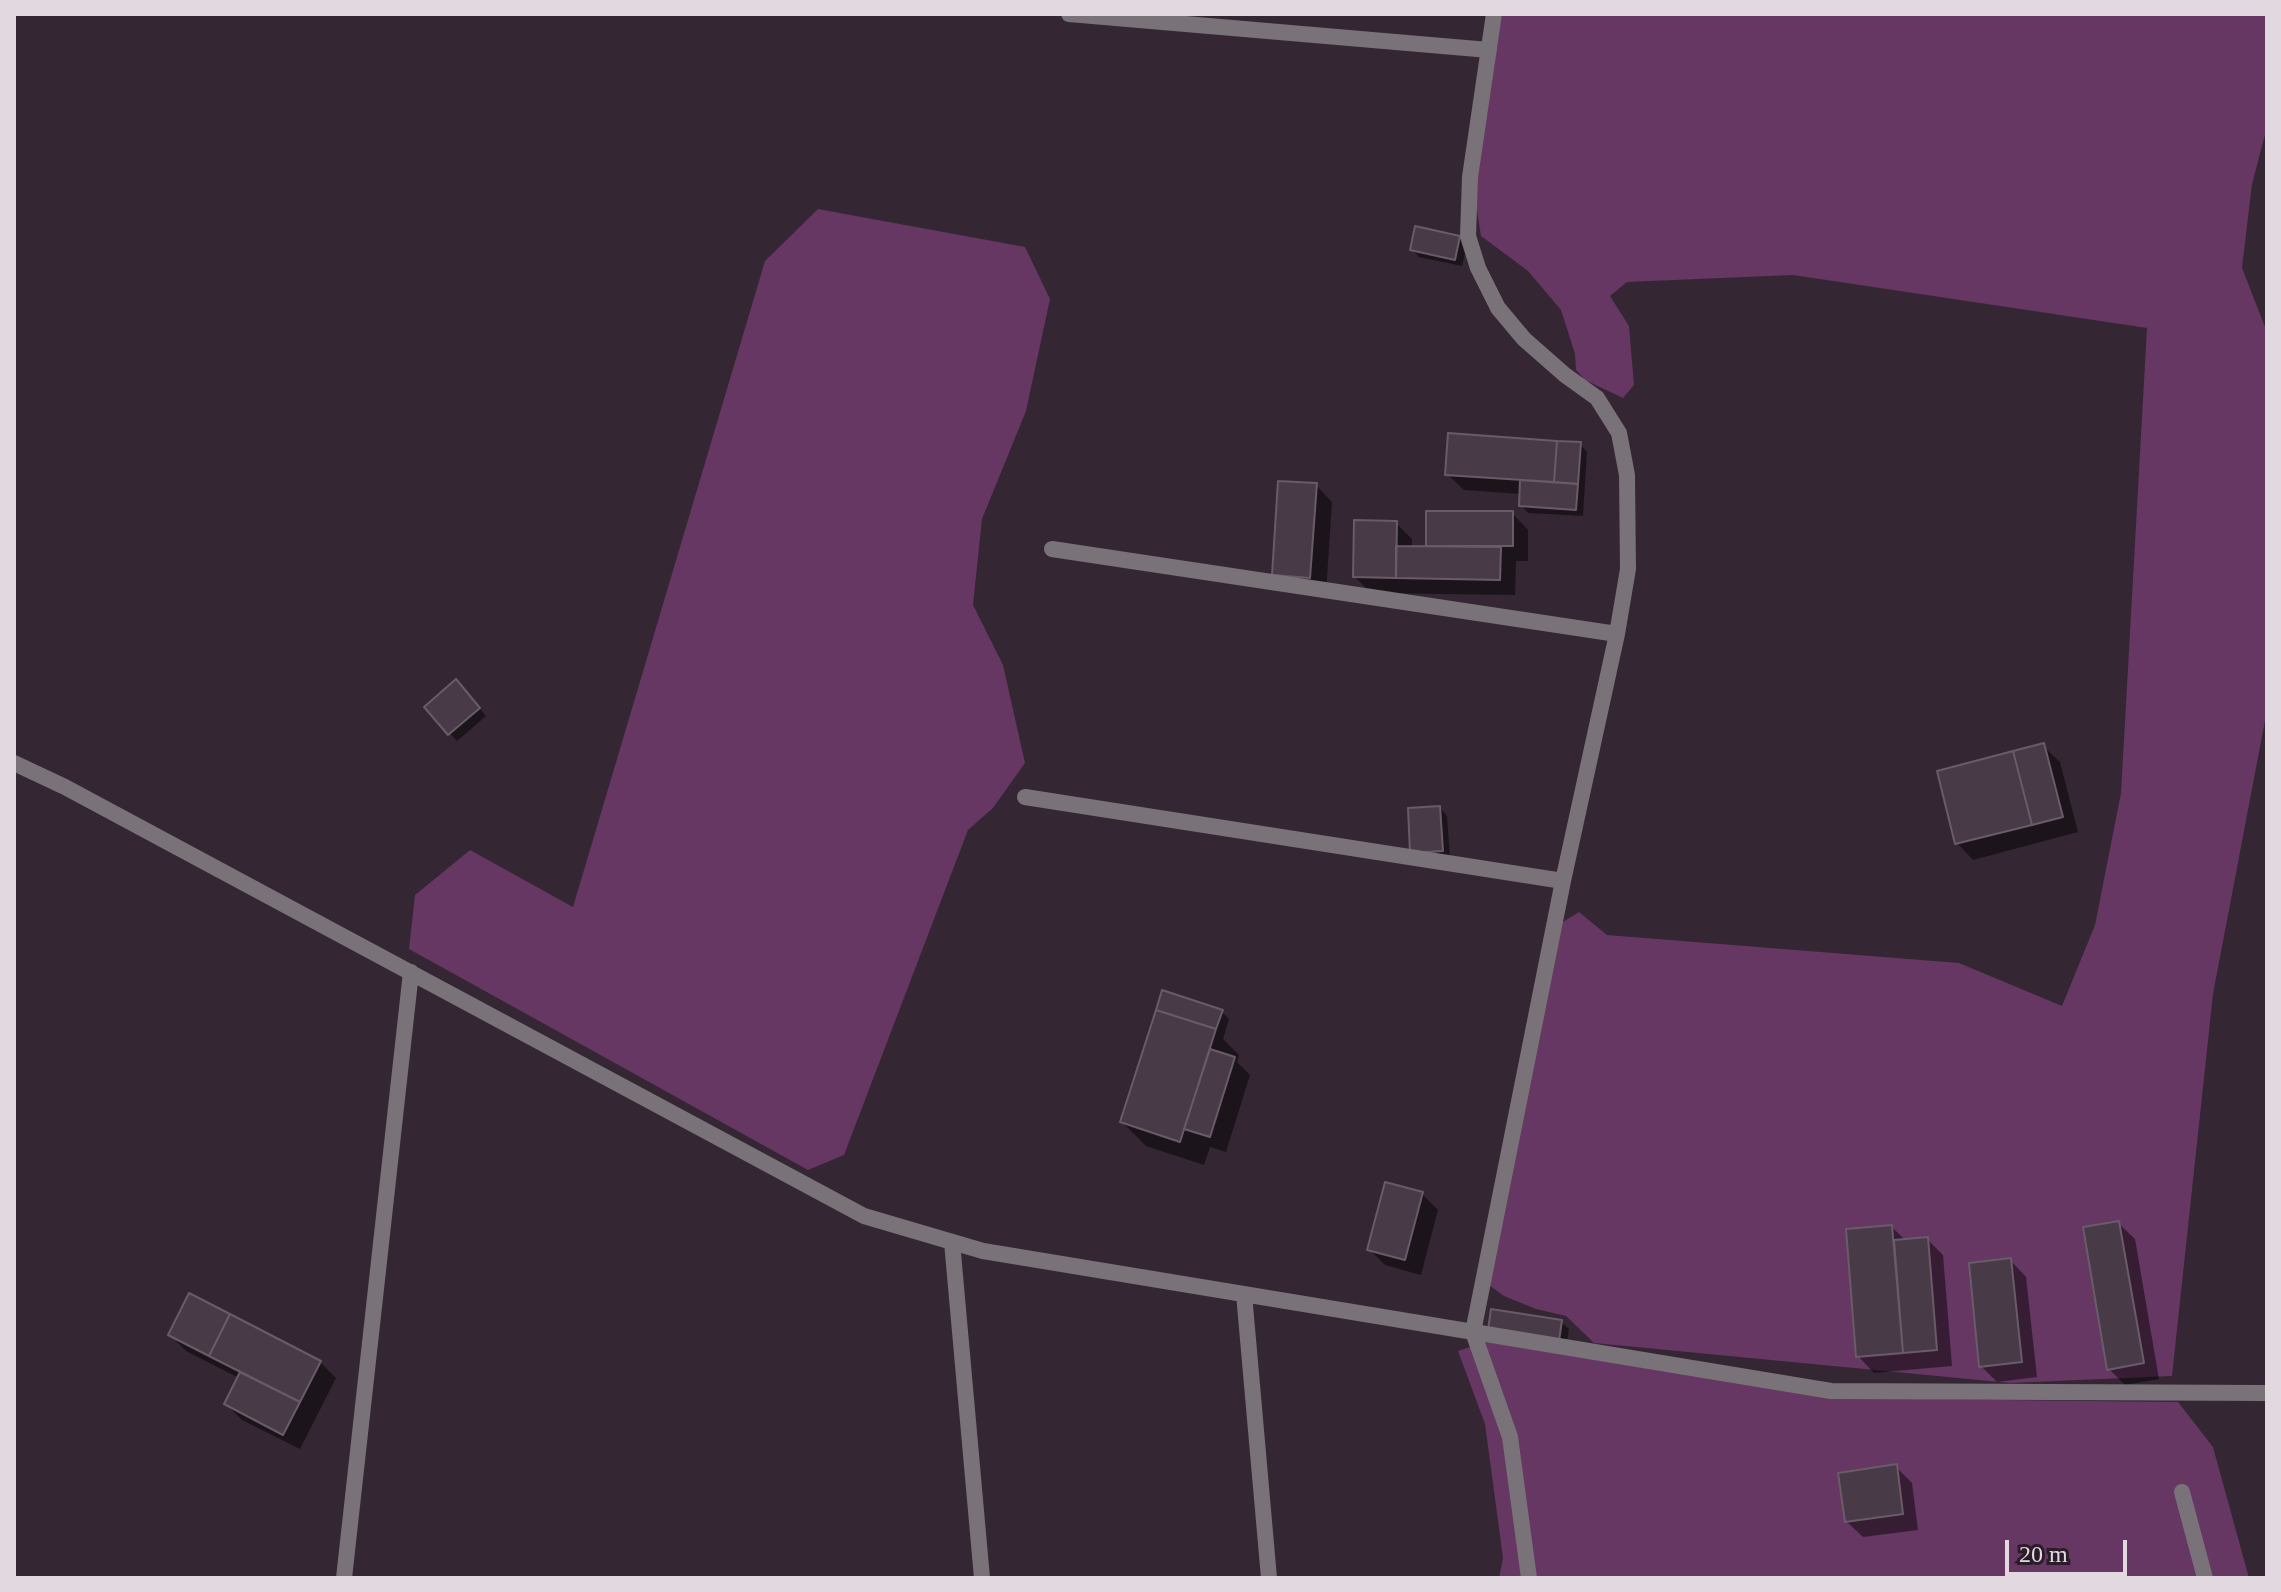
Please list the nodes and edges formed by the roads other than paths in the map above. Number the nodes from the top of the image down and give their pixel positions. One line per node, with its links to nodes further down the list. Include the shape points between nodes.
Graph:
1 (1069, 14): 3 (street)
2 (1494, 14): 3 (street)
3 (1489, 50): 5 (street, via 1470,177 1468,236 1498,308 1524,339 1597,398 1619,433 1627,475 1628,569)
4 (1052, 549): 5 (street)
5 (1617, 634): 8 (street)
6 (14, 763): 9 (street)
7 (1025, 797): 8 (street)
8 (1563, 881): 12 (street)
9 (411, 972): 10 (street, via 864,1216); 15 (street)
10 (952, 1242): 11 (street); 16 (street)
11 (1244, 1294): 12 (street); 17 (street)
12 (1473, 1332): 13 (street, via 1831,1391); 18 (street, via 1510,1437)
13 (2267, 1393)
14 (2182, 1492): 19 (street)
15 (344, 1578)
16 (982, 1578)
17 (1269, 1578)
18 (1529, 1578)
19 (2205, 1578)

